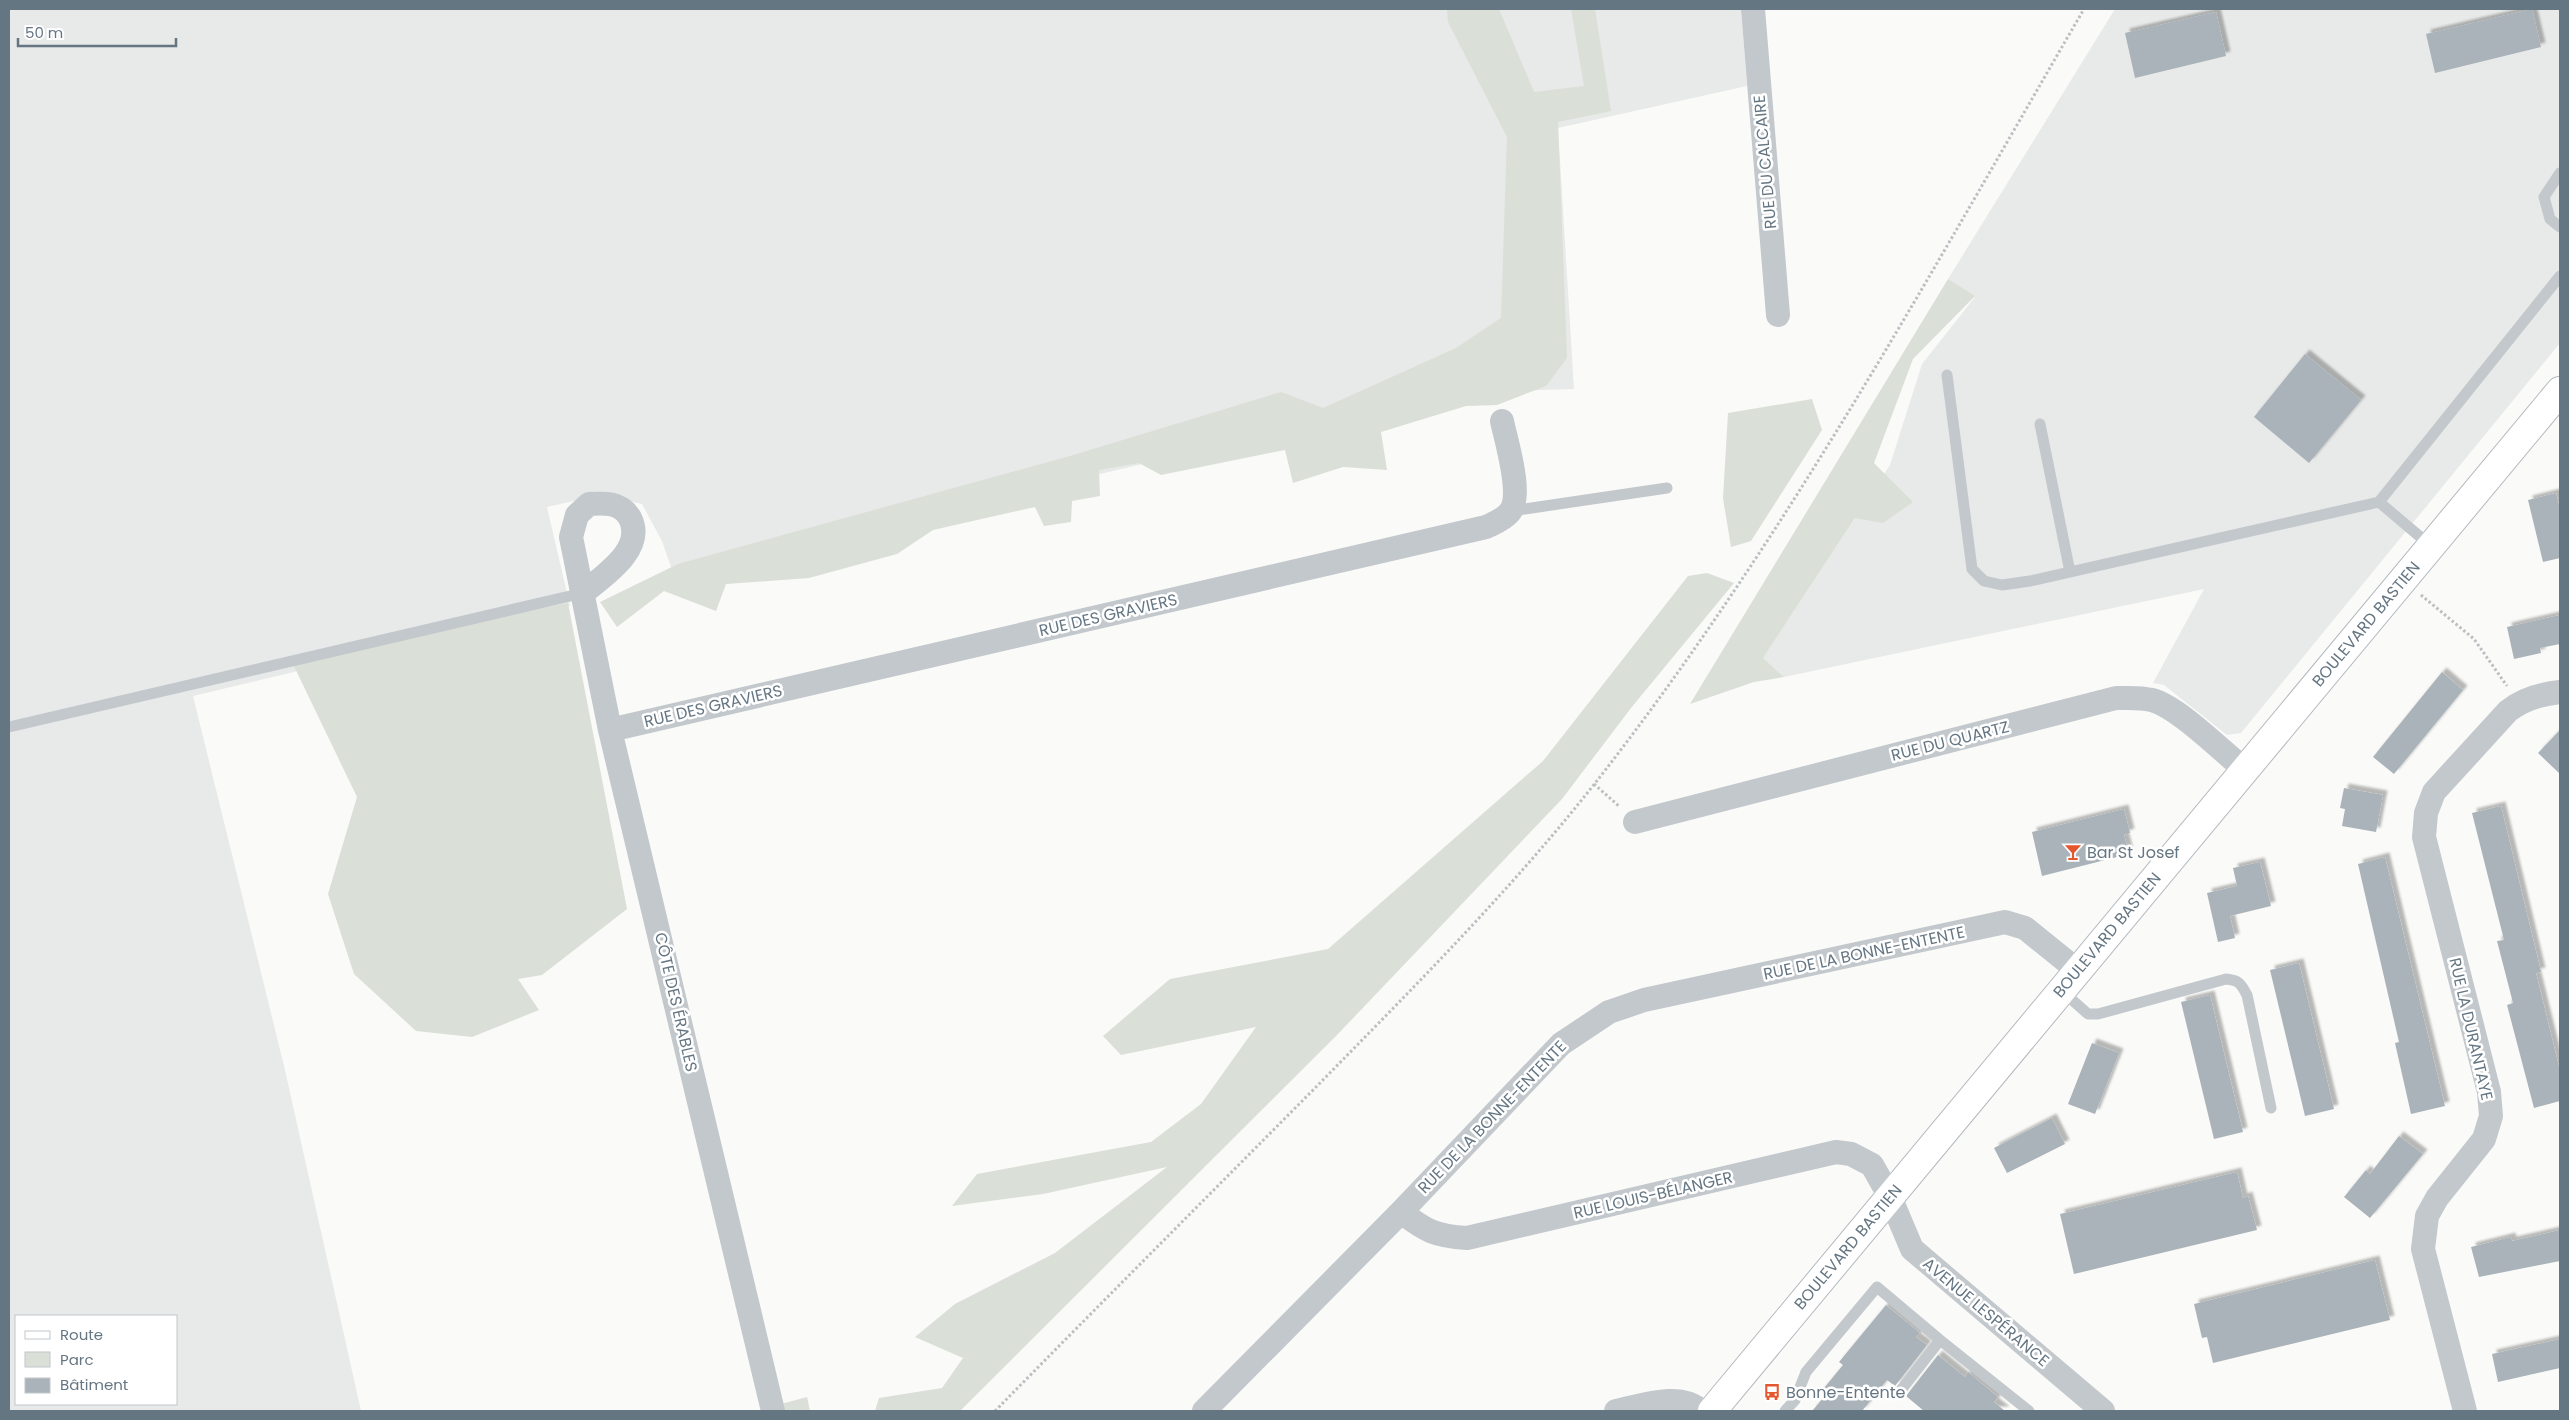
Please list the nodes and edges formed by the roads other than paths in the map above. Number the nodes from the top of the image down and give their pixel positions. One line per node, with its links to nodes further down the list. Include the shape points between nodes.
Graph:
1 (1753, 9): 5 (street, RUE DU CALCAIRE)
2 (2560, 173): 3 (lane, via 2544,198 2550,219)
3 (2560, 226)
4 (2560, 276): 11 (lane)
5 (1778, 315)
6 (1947, 375): 14 (lane, via 1972,569 1984,582 2002,585)
7 (2560, 391): 13 (main road, BOULEVARD BASTIEN)
8 (1502, 421): 12 (street, via 1515,482)
9 (2040, 424): 14 (lane)
10 (1668, 488): 12 (lane)
11 (2379, 502): 13 (lane); 14 (lane)
12 (1511, 512): 18 (street, RUE DES GRAVIERS, via 1486,527)
13 (2431, 546): 19 (main road, BOULEVARD BASTIEN)
14 (2070, 572)
15 (583, 593): 17 (lane); 18 (street, CÔTE DES ÉRABLES)
16 (2560, 692): 35 (street, RUE LA DURANTAYE, via 2519,702 2508,711 2434,792 2426,813 2424,837 2489,1092 2491,1116 2484,1139 2437,1198 2427,1216 2422,1249)
17 (9, 727)
18 (610, 730): 27 (street, CÔTE DES ÉRABLES)
19 (2245, 770): 20 (street, RUE DU QUARTZ, via 2169,707 2153,700 2116,698); 21 (main road, BOULEVARD BASTIEN)
20 (1627, 814)
21 (2069, 980): 22 (lane, via 2088,1014 2226,979 2236,980 2247,995); 23 (main road, BOULEVARD BASTIEN); 24 (street, RUE DE LA BONNE-ENTENTE, via 2025,928 2005,922 1644,1000 1608,1012 1561,1044)
22 (2271, 1108)
23 (1890, 1197): 24 (street, RUE LOUIS-BÉLANGER, via 1872,1165 1851,1154 1836,1152 1467,1238 1444,1236 1423,1229); 31 (main road, BOULEVARD BASTIEN); 34 (street, AVENUE LESPÉRANCE, via 1912,1248)
24 (1401, 1212): 28 (street, RUE DE LA BONNE-ENTENTE)
25 (1940, 1340): 26 (lane); 32 (lane, via 1877,1287 1806,1372 1795,1400); 33 (lane)
26 (1901, 1390)
27 (773, 1411)
28 (1204, 1411)
29 (1616, 1411): 30 (street, via 1676,1402 1694,1404)
30 (1701, 1411)
31 (1712, 1411)
32 (1785, 1411)
33 (2029, 1411)
34 (2103, 1411)
35 (2465, 1411)

